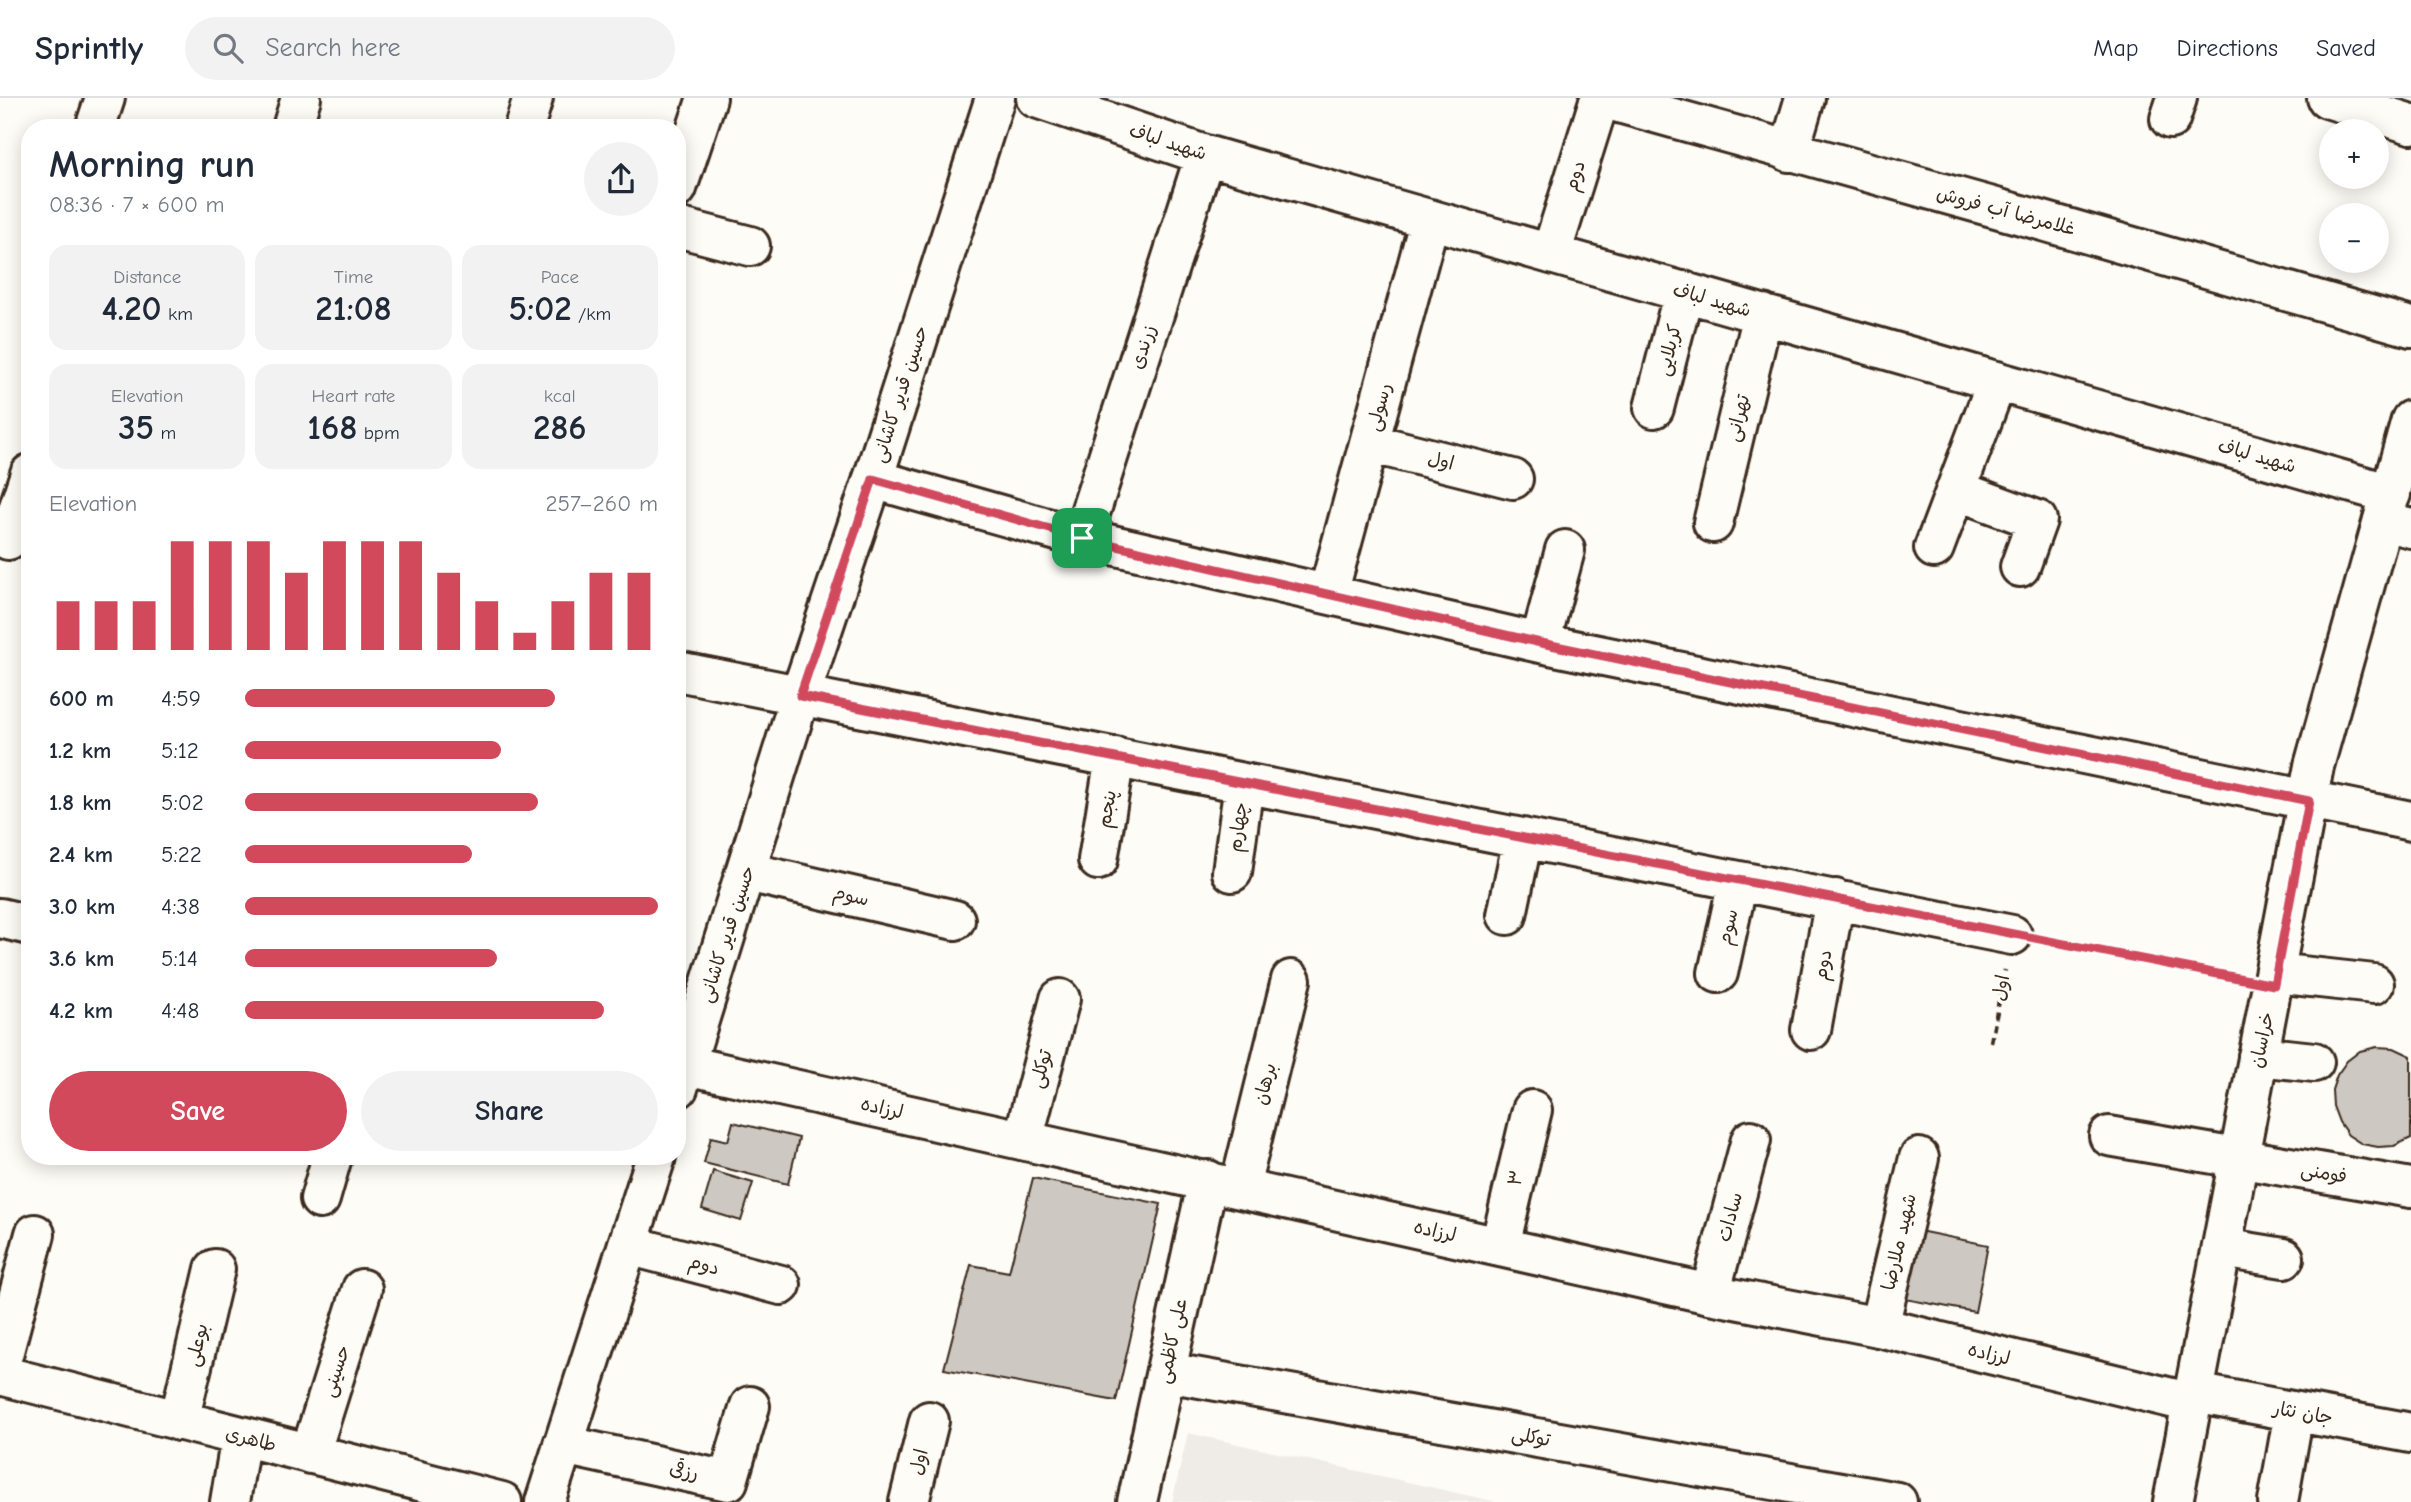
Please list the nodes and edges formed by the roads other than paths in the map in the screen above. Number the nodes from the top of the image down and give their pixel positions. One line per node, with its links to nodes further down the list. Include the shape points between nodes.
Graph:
1 (105, 98): 10 (street)
2 (301, 98): 11 (street)
3 (533, 98): 12 (street)
4 (707, 98): 16 (street)
5 (995, 98): 28 (street, حسین قدیر کاشانی)
6 (1036, 98): 15 (street, شهید لباف)
7 (1600, 98): 14 (street, غلامرضا آب فروش); 20 (street, دوم)
8 (1805, 98): 14 (street)
9 (2327, 98): 13 (street)
10 (98, 119)
11 (295, 119)
12 (527, 119)
13 (2411, 124)
14 (1789, 152): 23 (street, غلامرضا آب فروش)
15 (1205, 155): 17 (street, شهید لباف); 34 (street, زرندی)
16 (686, 161)
17 (1430, 219): 20 (street, شهید لباف); 27 (street, رسولی)
18 (686, 229): 19 (street)
19 (750, 246)
20 (1551, 254): 21 (street, شهید لباف)
21 (1684, 291): 22 (street, شهید لباف); 25 (street, کربلایی)
22 (1763, 314): 24 (street, شهید لباف); 33 (street, تهرانی)
23 (2411, 327)
24 (1997, 381): 30 (street); 32 (street, شهید لباف)
25 (1654, 408)
26 (2411, 420): 32 (street, خراسان)
27 (1369, 443): 29 (street, اول); 39 (street, رسولی)
28 (873, 479): 34 (street); 42 (street, حسین قدیر کاشانی)
29 (1513, 480)
30 (1955, 490): 36 (street); 38 (street, via 2037,520)
31 (21, 509): 35 (street)
32 (2395, 514): 45 (street, خراسان, via 2314,766)
33 (1713, 523)
34 (1082, 538): 39 (street)
35 (13, 541)
36 (1934, 548)
37 (1565, 550): 40 (street)
38 (2020, 568)
39 (1328, 594): 40 (street)
40 (1541, 643): 45 (street)
41 (686, 673): 42 (street)
42 (800, 696): 43 (street); 49 (street, حسین قدیر کاشانی)
43 (1115, 757): 44 (street); 48 (street, پنجم)
44 (1244, 783): 47 (street); 50 (street, چهارم)
45 (2309, 801): 46 (street); 59 (street, خراسان)
46 (2411, 821)
47 (1523, 838): 51 (street); 53 (street)
48 (1098, 860)
49 (747, 872): 55 (street, سوم); 64 (street, حسین قدیر کاشانی)
50 (1232, 872)
51 (1738, 881): 52 (street); 58 (street, سوم)
52 (1835, 900): 57 (street); 63 (street, دوم)
53 (1507, 915)
54 (0, 918): 56 (street)
55 (955, 920)
56 (21, 923)
57 (2012, 934)
58 (1718, 973)
59 (2274, 979): 61 (street); 65 (street, خراسان)
60 (1290, 980): 76 (street, برهان)
61 (2374, 984)
62 (1060, 999): 70 (street, توکلی)
63 (1811, 1030)
64 (686, 1055)
65 (2259, 1056): 66 (street); 73 (street, خراسان)
66 (2314, 1062)
67 (686, 1074): 70 (street, لرزاده)
68 (1532, 1110): 81 (street, ۳)
69 (2109, 1136): 73 (street, فومنی)
70 (1023, 1140): 76 (street, لرزاده)
71 (1751, 1140): 87 (street, سادات)
72 (1919, 1158): 88 (street, شهید ملارضا)
73 (2237, 1158): 77 (street, فومنی); 82 (street, خراسان)
74 (330, 1165): 78 (street)
75 (653, 1165): 80 (street)
76 (1224, 1184): 81 (street, لرزاده); 90 (street, علی کاظمی)
77 (2411, 1188)
78 (320, 1199)
79 (35, 1234): 89 (street)
80 (628, 1245): 85 (street, دوم); 99 (street)
81 (1500, 1246): 87 (street, لرزاده)
82 (2222, 1248): 83 (street); 92 (street, خراسان)
83 (2284, 1258)
84 (215, 1269): 95 (street, بوعلی)
85 (781, 1286)
86 (362, 1289): 100 (street, حسینی)
87 (1710, 1294): 88 (street, لرزاده)
88 (1878, 1327): 92 (street, لرزاده)
89 (0, 1366)
90 (1166, 1372): 105 (street, علی کاظمی); 106 (street, توکلی)
91 (0, 1375): 95 (street, طاهری)
92 (2193, 1398): 94 (street, جان نثار); 107 (street, خراسان)
93 (750, 1406): 99 (street, رزقی, via 728,1481)
94 (2294, 1412): 97 (street, جان نثار); 108 (street)
95 (179, 1420): 98 (street, طاهری)
96 (929, 1421): 104 (street, اول)
97 (2411, 1433)
98 (241, 1436): 100 (street, طاهری); 101 (street)
99 (563, 1445): 103 (street)
100 (310, 1454): 102 (street, طاهری)
101 (230, 1502)
102 (502, 1502)
103 (545, 1502)
104 (909, 1502)
105 (1137, 1502)
106 (1897, 1502)
107 (2173, 1502)
108 (2277, 1502)

